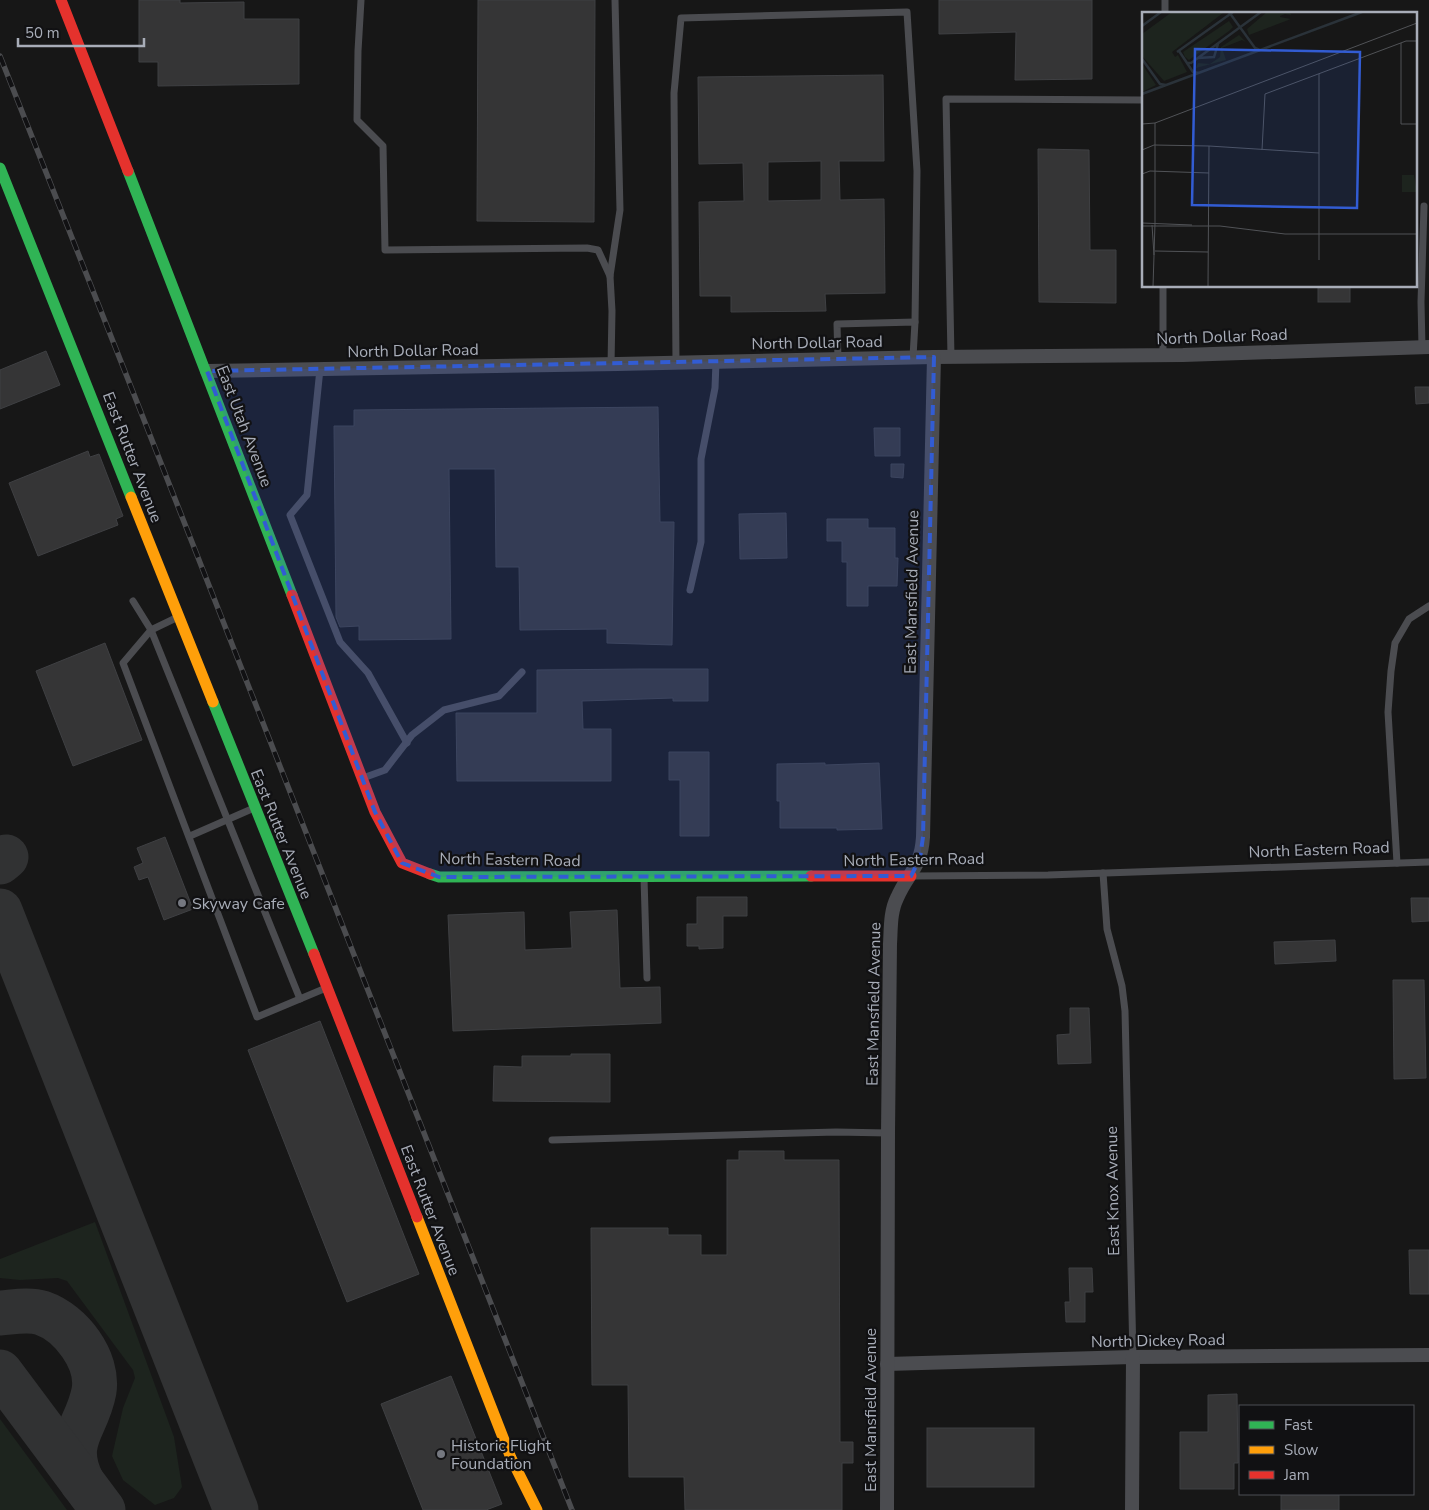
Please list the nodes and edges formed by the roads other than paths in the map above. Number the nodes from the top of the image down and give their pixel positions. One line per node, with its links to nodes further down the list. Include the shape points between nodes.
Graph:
1 (61, 0): 20 (street, East Utah Avenue)
2 (361, 0): 7 (lane, via 357,120 383,146 385,250 587,248 598,250)
3 (615, 0): 7 (lane, via 620,210)
4 (1142, 100): 14 (lane, via 946,99)
5 (0, 168): 24 (street, East Rutter Avenue)
6 (1424, 206): 10 (lane, via 1421,302)
7 (610, 276): 18 (lane)
8 (1163, 288): 11 (lane)
9 (914, 322): 12 (lane); 15 (lane, via 837,324); 17 (lane, via 917,171 906,12 680,18 674,93)
10 (1426, 347): 11 (street, North Dollar Road)
11 (1162, 355): 14 (street, North Dollar Road)
12 (913, 357): 13 (street, North Dollar Road); 15 (street, North Dollar Road)
13 (934, 357): 14 (street, North Dollar Road); 37 (street, East Mansfield Avenue, via 923,837 920,858)
14 (951, 357)
15 (838, 359): 16 (street, North Dollar Road)
16 (716, 362): 17 (street, North Dollar Road); 21 (lane, via 715,388 701,459 701,542)
17 (676, 363): 18 (street, North Dollar Road)
18 (611, 364): 19 (street, North Dollar Road)
19 (320, 369): 20 (street, North Dollar Road); 27 (lane, via 307,495 290,515 340,642 368,673)
20 (207, 371): 28 (street, East Utah Avenue)
21 (690, 590)
22 (133, 601): 25 (lane)
23 (1429, 606): 34 (lane, via 1409,619 1395,644 1391,671 1388,712)
24 (178, 617): 25 (lane); 29 (street, East Rutter Avenue)
25 (152, 630): 30 (lane); 31 (lane, via 124,663)
26 (522, 672): 27 (lane, via 499,696 444,710)
27 (406, 743): 28 (lane, via 385,770)
28 (362, 778): 33 (street, East Utah Avenue)
29 (254, 808): 30 (lane); 39 (street, East Rutter Avenue)
30 (228, 819): 31 (lane); 40 (lane)
31 (190, 836): 40 (lane, via 258,1017)
32 (1429, 862): 34 (lane, North Eastern Road)
33 (402, 863): 36 (street, North Eastern Road, via 438,877)
34 (1397, 863): 35 (lane, North Eastern Road)
35 (1104, 873): 37 (lane, North Eastern Road); 44 (lane, East Knox Avenue, via 1107,929 1126,1011)
36 (644, 875): 37 (street, North Eastern Road); 38 (lane)
37 (911, 876): 41 (street, East Mansfield Avenue, via 896,898 891,921)
38 (647, 978)
39 (327, 988): 40 (lane); 46 (street, East Rutter Avenue, via 511,1458)
40 (300, 999)
41 (888, 1133): 42 (lane); 45 (street, East Mansfield Avenue)
42 (552, 1140)
43 (1429, 1355): 44 (street, North Dickey Road)
44 (1134, 1357): 45 (street, North Dickey Road); 48 (street, East Knox Avenue)
45 (887, 1364): 47 (street, East Mansfield Avenue)
46 (536, 1510)
47 (887, 1510)
48 (1132, 1510)

